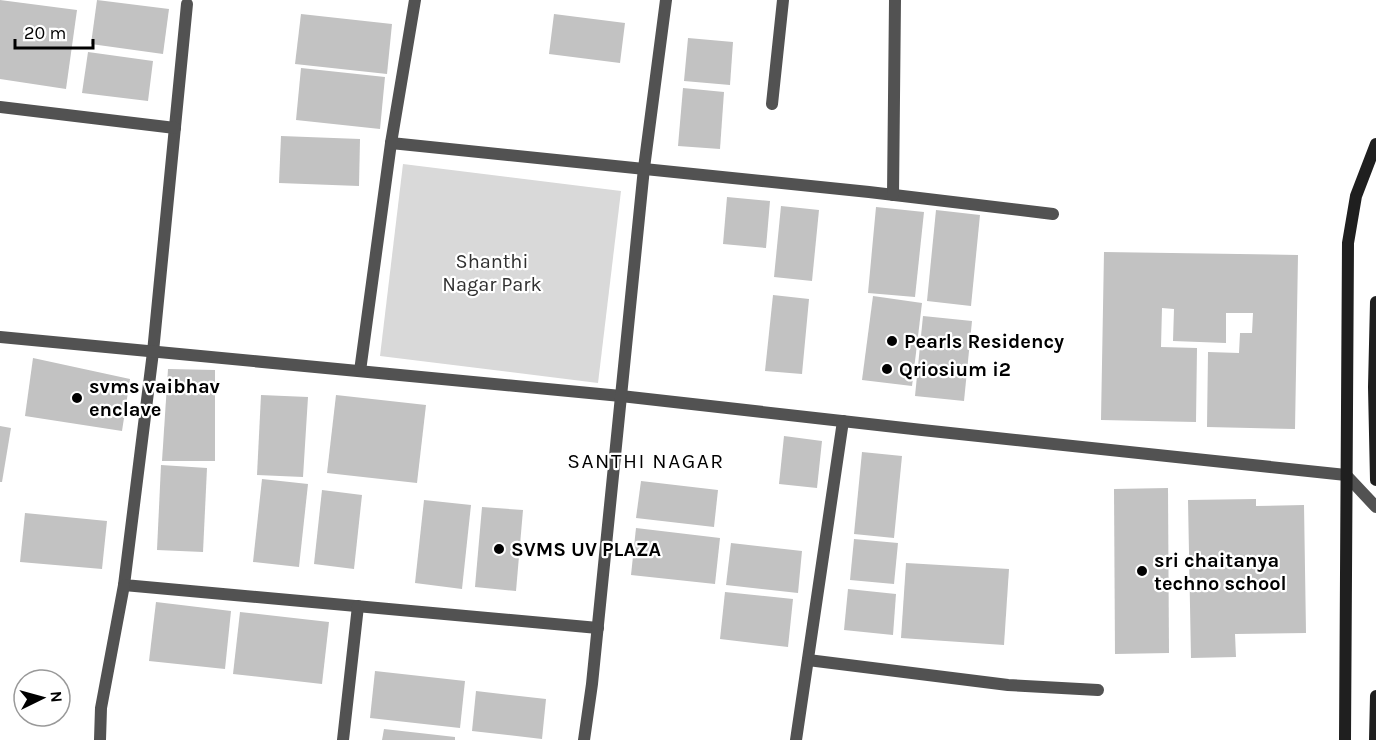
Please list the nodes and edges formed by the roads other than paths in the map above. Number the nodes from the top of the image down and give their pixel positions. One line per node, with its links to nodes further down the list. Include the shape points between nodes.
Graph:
1 (415, 0): 9 (street)
2 (666, 0): 11 (street)
3 (783, 0): 6 (street)
4 (895, 0): 12 (street)
5 (187, 4): 8 (street)
6 (772, 104)
7 (0, 107): 8 (street)
8 (175, 128): 16 (street)
9 (391, 143): 11 (street); 18 (street)
10 (1376, 144): 21 (street, via 1356,196 1348,243)
11 (644, 168): 12 (street); 19 (street)
12 (893, 195): 13 (street)
13 (1053, 214)
14 (1376, 302): 17 (street)
15 (0, 336): 16 (street)
16 (153, 352): 18 (street); 24 (street)
17 (1375, 359): 22 (street)
18 (360, 371): 19 (street)
19 (621, 396): 20 (street); 26 (street)
20 (843, 421): 21 (street); 27 (street)
21 (1346, 475): 23 (street); 34 (street)
22 (1376, 480)
23 (1376, 507)
24 (124, 585): 25 (street); 30 (street, via 101,708)
25 (358, 606): 26 (street); 31 (street)
26 (598, 628): 32 (street)
27 (808, 660): 28 (street, via 1008,685); 33 (street)
28 (1098, 690)
29 (1376, 696): 35 (street)
30 (100, 740)
31 (343, 740)
32 (584, 740)
33 (796, 740)
34 (1345, 740)
35 (1375, 740)

